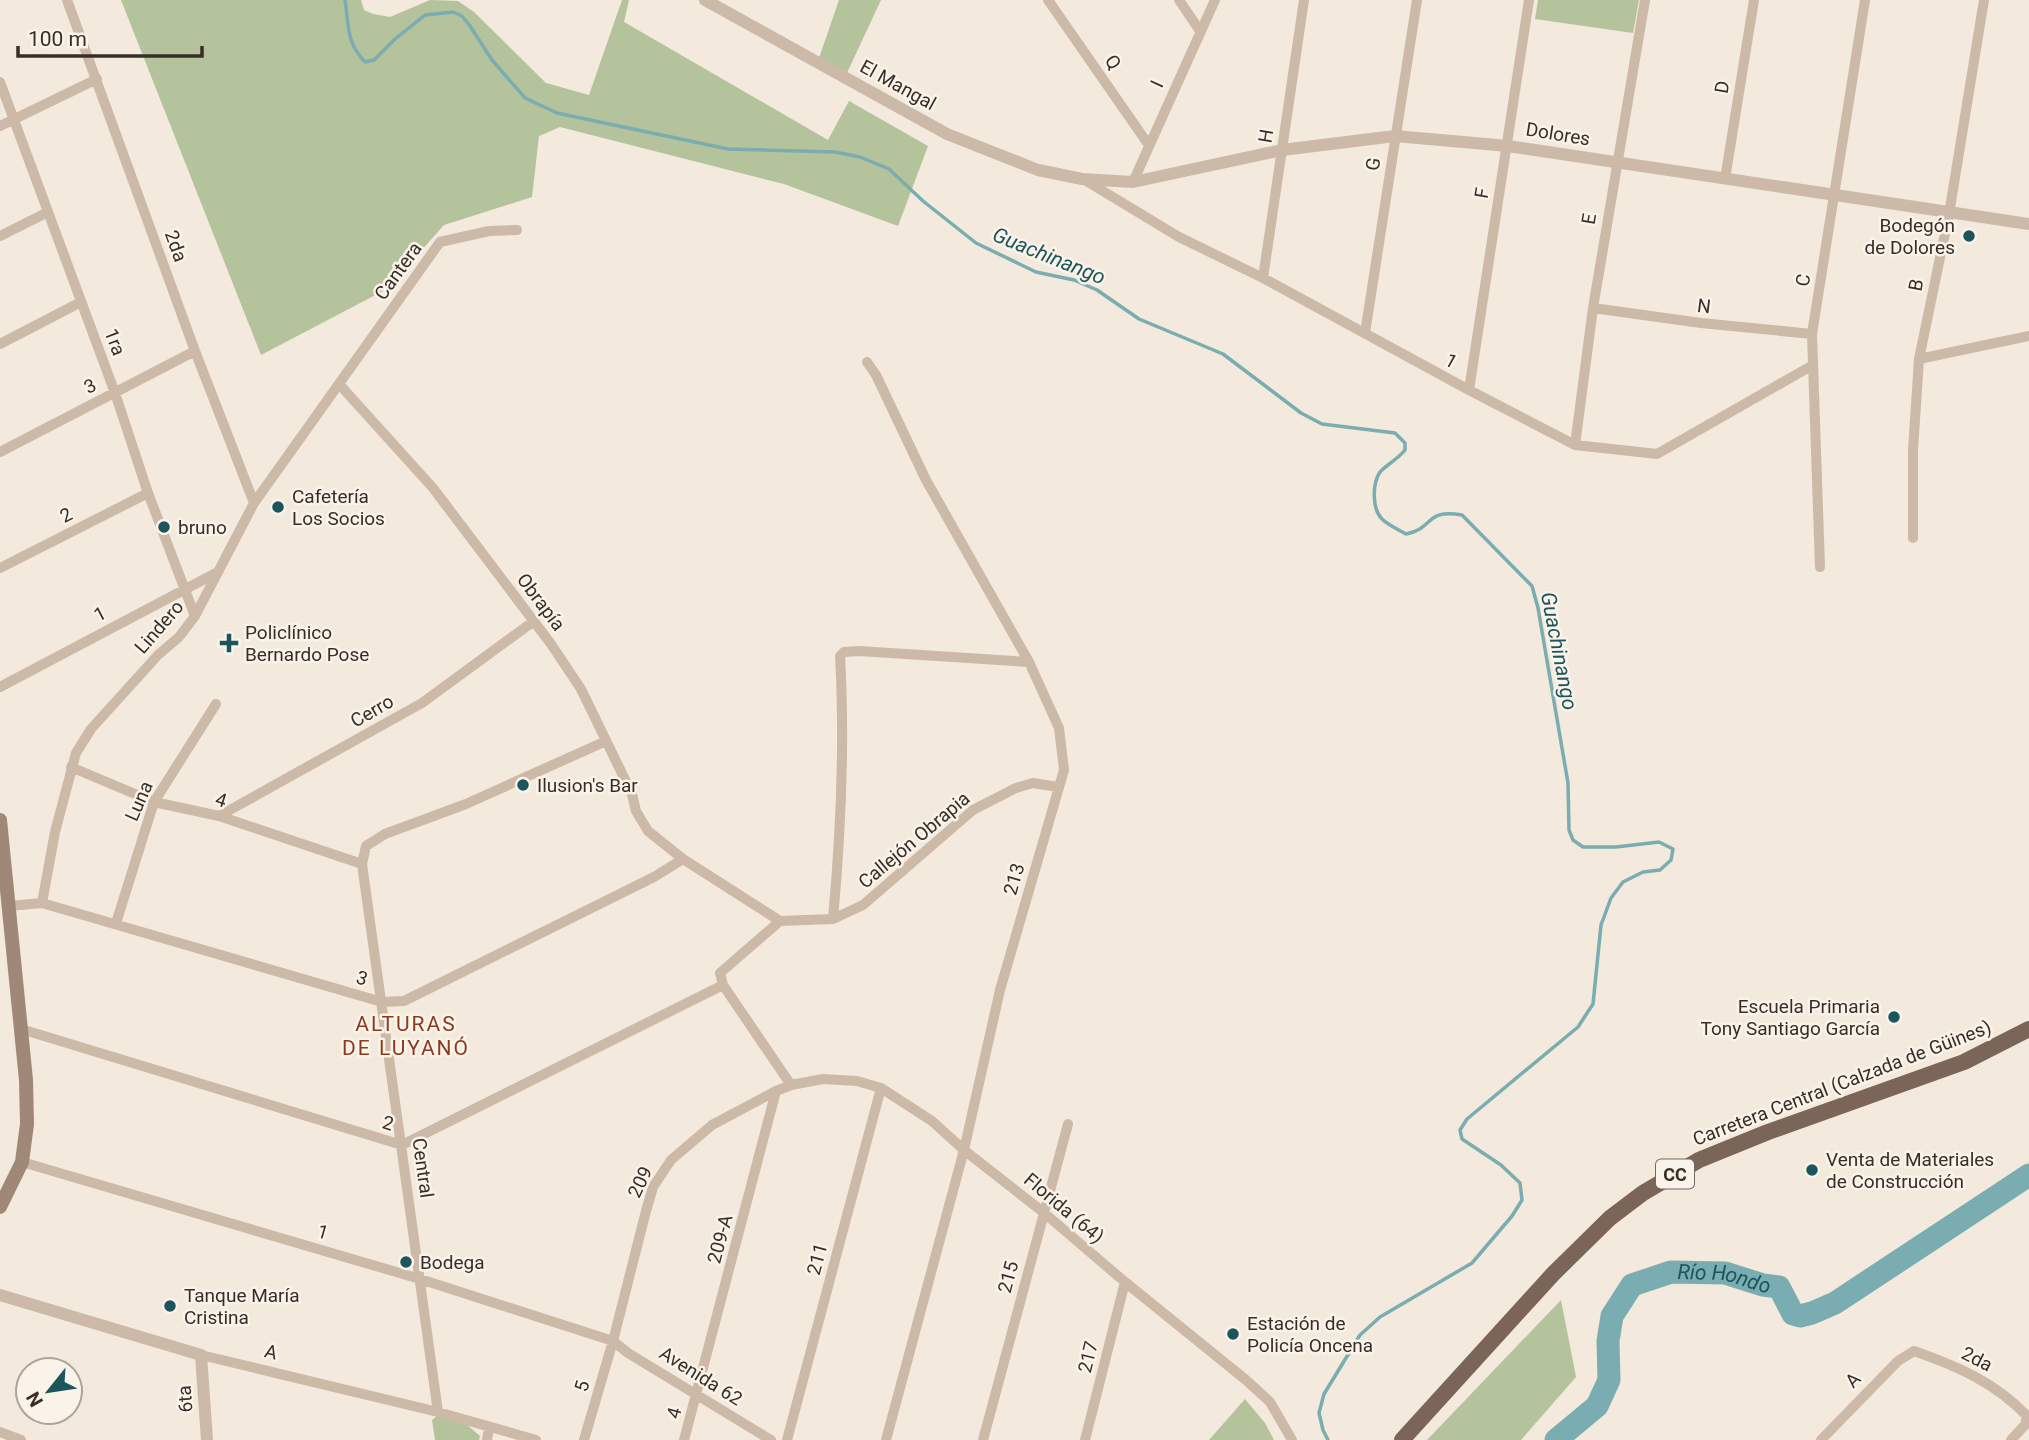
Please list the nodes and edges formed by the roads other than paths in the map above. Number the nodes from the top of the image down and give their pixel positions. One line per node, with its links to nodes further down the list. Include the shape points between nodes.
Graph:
1 (67, 0): 14 (street, 2da)
2 (705, 0): 23 (street, El Mangal, via 947,134 1038,170)
3 (1048, 0): 19 (street, Q)
4 (1179, 0): 13 (street)
5 (1215, 0): 13 (street, I)
6 (1304, 0): 21 (street, H)
7 (1417, 0): 18 (street, G)
8 (1529, 0): 20 (street, F)
9 (1645, 0): 22 (street, E)
10 (1754, 0): 24 (street, D)
11 (1865, 0): 26 (street, C)
12 (1983, 0): 28 (street, B)
13 (1200, 31): 19 (street, I)
14 (97, 79): 16 (street); 39 (street, 2da)
15 (0, 82): 16 (street, 1ra)
16 (14, 119): 17 (street); 27 (street, 1ra)
17 (0, 126)
18 (1395, 136): 20 (street, Dolores); 21 (street, Dolores); 35 (street, G)
19 (1149, 144): 25 (street, I)
20 (1508, 146): 22 (street, Dolores); 44 (street, F)
21 (1282, 150): 25 (street, Dolores); 32 (street, H)
22 (1616, 162): 24 (street, Dolores); 34 (street, E)
23 (1082, 179): 25 (street, Dolores); 32 (street, 1, via 1179,237)
24 (1725, 179): 26 (street, Dolores)
25 (1133, 183)
26 (1833, 195): 28 (street, Dolores); 36 (street, C)
27 (48, 212): 31 (street); 33 (street, 1ra)
28 (1949, 214): 29 (street, Dolores); 40 (street, B)
29 (2029, 224)
30 (517, 230): 43 (street, Cantera, via 440,242)
31 (0, 236)
32 (1263, 278): 35 (street, 1)
33 (81, 302): 38 (street); 45 (street, 1ra)
34 (1593, 308): 36 (street, N); 46 (street, E)
35 (1365, 333): 44 (street, 1)
36 (1812, 334): 42 (street, C)
37 (2029, 336): 40 (street)
38 (0, 344)
39 (195, 351): 45 (street, 3); 49 (street, 2da)
40 (1919, 359): 50 (street, B)
41 (867, 362): 57 (street, 213, via 926,480)
42 (1813, 365): 46 (street, 1, via 1657,454); 51 (street, C)
43 (339, 384): 49 (street, Lindero); 56 (street, Obrapía, via 433,488)
44 (1469, 390): 46 (street, 1)
45 (115, 393): 47 (street, 3); 48 (street, 1ra)
46 (1575, 445)
47 (0, 452)
48 (148, 493): 52 (street, 2); 54 (street, 1ra)
49 (254, 503): 53 (street, Lindero)
50 (1913, 538)
51 (1820, 567)
52 (0, 568)
53 (216, 573): 54 (street, 1); 55 (street, Lindero)
54 (184, 589): 55 (street, 1ra); 58 (street, 1)
55 (195, 616): 61 (street, Lindero, via 91,729)
56 (534, 621): 60 (street, Obrapía, via 581,689); 64 (street, Cerro, via 422,702)
57 (1029, 662): 62 (street, 213, via 1059,728 1064,770); 70 (street, via 859,651 840,656 844,734)
58 (0, 687)
59 (216, 704): 63 (street, Luna)
60 (606, 741): 66 (street, Obrapía, via 648,831); 67 (street, Central, via 467,804 385,834 366,846)
61 (71, 768): 63 (street, 4); 68 (street, Lindero)
62 (1058, 787): 70 (street, Callejón Obrapia, via 1033,783 973,810 863,905); 83 (street, 213, via 1000,990)
63 (154, 802): 64 (street, 4); 72 (street, Luna)
64 (219, 816): 67 (street, 4)
65 (0, 820): 69 (main road)
66 (683, 859): 71 (street); 75 (street, 3, via 404,1001)
67 (362, 863): 75 (street, Central)
68 (42, 903): 69 (street, 3); 72 (street, 3)
69 (9, 906): 73 (main road)
70 (833, 919): 71 (street, Callejón Obrapia)
71 (780, 921): 74 (street, via 720,973)
72 (116, 923): 75 (street, 3)
73 (6, 935): 76 (main road)
74 (723, 985): 78 (street); 82 (street, 2)
75 (382, 1003): 82 (street, Central)
76 (21, 1029): 82 (street, 2); 84 (main road, via 27,1124)
77 (2029, 1029): 109 (main road, Carretera Central (Calzada de Güines) / CC, via 1964,1062 1699,1160 1643,1193 1610,1217 1553,1275)
78 (791, 1085): 79 (street, Florida (64), via 836,1079); 80 (street, Florida (64))
79 (881, 1088): 83 (street, Florida (64), via 932,1121); 104 (street, 211)
80 (776, 1091): 90 (street, 209, via 712,1125 671,1160 653,1187); 93 (street, 209-A)
81 (1068, 1124): 86 (street, 215)
82 (402, 1145): 87 (street, Central)
83 (964, 1150): 86 (street, Florida (64)); 105 (street, 213)
84 (22, 1162): 85 (main road); 87 (street, 1)
85 (0, 1207)
86 (1043, 1212): 88 (street, Florida (64)); 106 (street, 215)
87 (420, 1279): 90 (street, 1); 94 (street, Central)
88 (1125, 1282): 107 (street, 217); 108 (street, Florida (64), via 1247,1380 1270,1402)
89 (0, 1295): 92 (street, A)
90 (613, 1341): 93 (street, Avenida 62); 101 (street, 5)
91 (1914, 1351): 110 (street, A, via 1898,1361); 111 (street, 2da, via 1981,1379 2011,1398 2027,1416)
92 (201, 1355): 94 (street, A); 98 (street, 6ta)
93 (697, 1395): 102 (street, 4); 103 (street, Avenida 62)
94 (438, 1412): 95 (street, A)
95 (489, 1428): 99 (street); 100 (street, A)
96 (0, 1432): 97 (street)
97 (21, 1440)
98 (207, 1440)
99 (487, 1440)
100 (536, 1440)
101 (584, 1440)
102 (684, 1440)
103 (771, 1440)
104 (787, 1440)
105 (886, 1440)
106 (983, 1440)
107 (1085, 1440)
108 (1292, 1440)
109 (1402, 1440)
110 (1821, 1440)
111 (2011, 1440)

